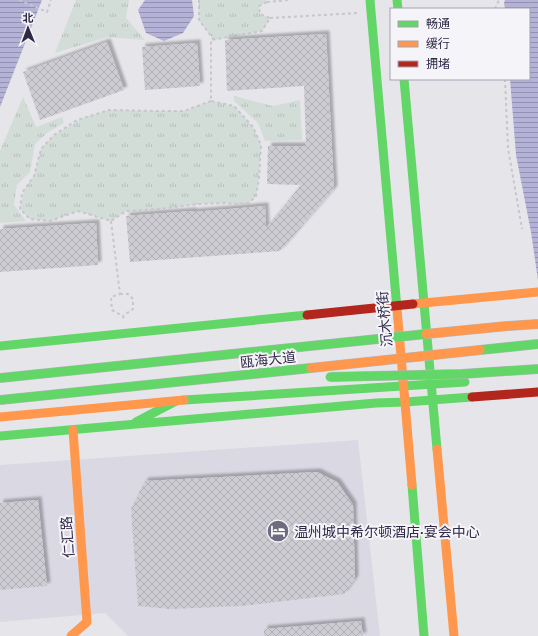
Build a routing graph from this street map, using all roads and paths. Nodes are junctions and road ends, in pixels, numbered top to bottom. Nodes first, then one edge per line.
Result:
1 (19, 0) edge
2 (51, 0) edge
3 (199, 0) edge
4 (290, 0) edge
5 (370, 0) edge
6 (266, 1) edge
7 (371, 13) junction
8 (270, 18) junction
9 (214, 40) junction
10 (404, 80) edge
11 (505, 80) edge
12 (211, 101) junction
13 (111, 221) junction
14 (522, 229) dead end
15 (538, 292) edge
16 (120, 294) junction
17 (424, 303) junction
18 (397, 306) junction
19 (123, 316) junction
20 (538, 324) edge
21 (125, 333) junction
22 (538, 344) edge
23 (0, 346) edge
24 (538, 369) edge
25 (0, 378) edge
26 (304, 378) dead end
27 (320, 378) dead end
28 (535, 378) edge
29 (202, 380) junction
30 (431, 384) junction
31 (404, 386) junction
32 (538, 392) edge
33 (0, 400) edge
34 (179, 400) junction
35 (433, 400) junction
36 (405, 402) junction
37 (0, 416) edge
38 (130, 425) junction
39 (73, 430) junction
40 (0, 436) edge
41 (71, 636) edge
42 (424, 636) edge
43 (454, 636) edge

1 - 2 path
3 - 9 path
4 - 6 path
5 - 7 main road, 沉木桥街
6 - 8 path
7 - 8 path
7 - 18 main road, 沉木桥街
8 - 9 path
9 - 12 path
10 - 17 main road
11 - 14 path
12 - 13 path
12 - 13 path
13 - 16 path
15 - 17 main road
16 - 19 path
16 - 19 path
17 - 18 main road
17 - 30 main road
18 - 21 main road
18 - 31 main road, 沉木桥街
19 - 21 path
20 - 25 main road, 瓯海大道, bridge
21 - 23 main road
22 - 29 main road, 瓯海大道, bridge
24 - 27 main road, bridge
26 - 29 main road, bridge
28 - 30 main road
29 - 33 main road, 瓯海大道, bridge
30 - 31 main road
30 - 35 main road
31 - 34 main road
31 - 36 main road, 沉木桥街
32 - 35 main road
34 - 37 main road
34 - 38 main road
35 - 36 main road
35 - 43 main road
36 - 38 main road
36 - 42 main road, 沉木桥街
38 - 39 main road
39 - 40 main road
39 - 41 main road, 仁汇路

